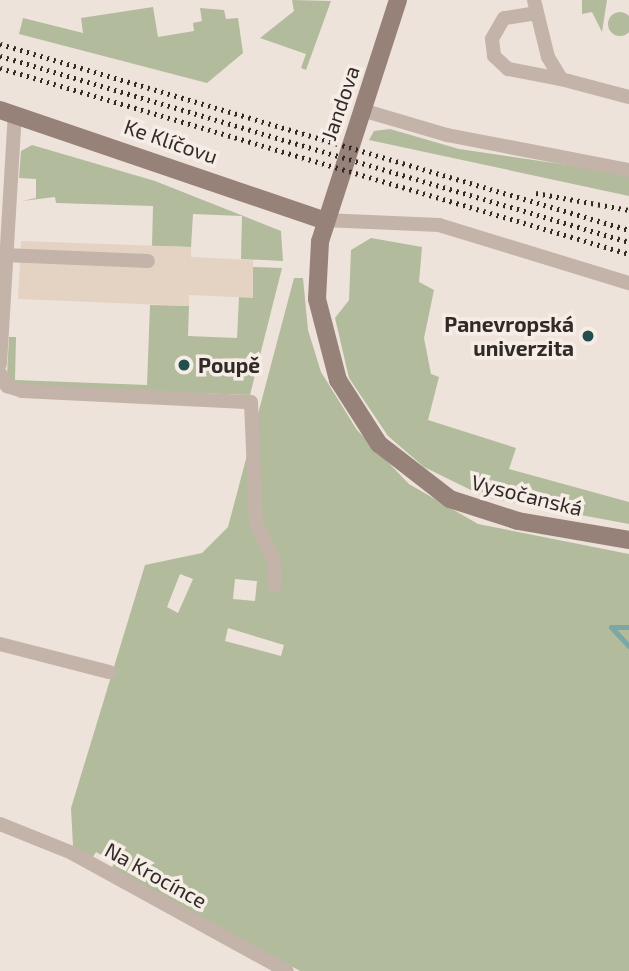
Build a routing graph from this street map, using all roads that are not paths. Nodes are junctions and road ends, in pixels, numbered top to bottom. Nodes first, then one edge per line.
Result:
1 (398, 0) edge
2 (536, 7) edge
3 (561, 79) junction
4 (629, 97) edge
5 (362, 110) junction
6 (8, 112) edge
7 (629, 170) edge
8 (324, 220) junction
9 (4, 255) junction
10 (148, 261) dead end
11 (629, 283) edge
12 (0, 364) edge
13 (0, 373) edge
14 (629, 541) edge
15 (275, 585) dead end
16 (0, 644) edge
17 (109, 672) dead end
18 (0, 824) edge
19 (286, 971) edge

1 - 5 main road, Jandova
2 - 3 street
2 - 3 street
3 - 4 street
5 - 7 street
5 - 8 main road, Jandova
6 - 8 main road, Ke Klíčovu
6 - 9 street
8 - 11 street
8 - 14 main road, Vysočanská
9 - 10 street
9 - 12 street
13 - 15 street
16 - 17 street
18 - 19 street, Na Krocínce

